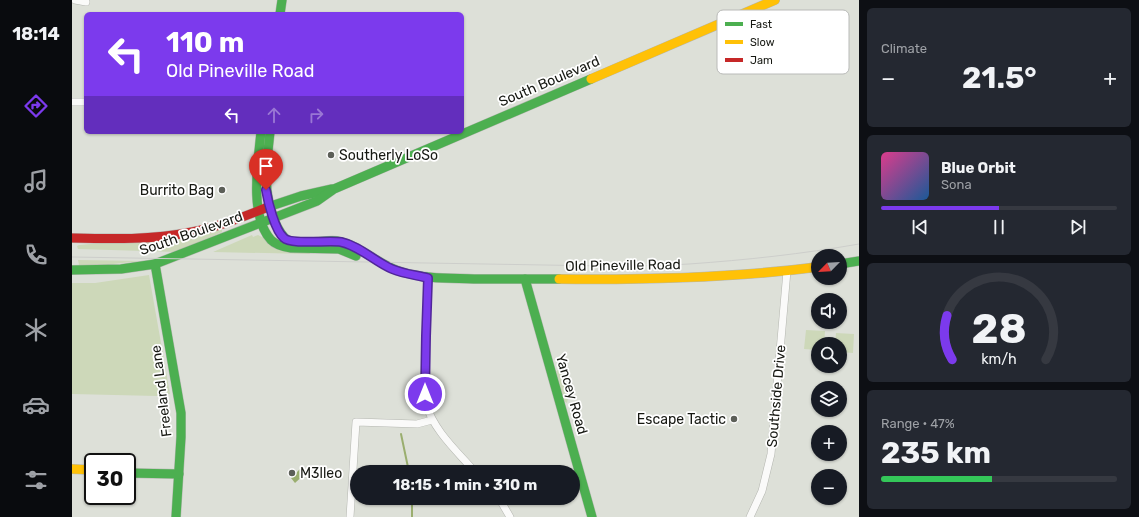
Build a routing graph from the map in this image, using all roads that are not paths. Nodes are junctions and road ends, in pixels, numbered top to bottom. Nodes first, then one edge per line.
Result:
1 (75, 0) edge
2 (282, 0) edge
3 (775, 0) edge
4 (86, 2) dead end
5 (752, 10) edge
6 (280, 12) edge
7 (717, 25) edge
8 (72, 102) edge
9 (84, 102) edge
10 (464, 133) edge
11 (260, 134) edge
12 (270, 134) edge
13 (462, 134) edge
14 (334, 189) junction
15 (271, 207) junction
16 (258, 212) junction
17 (274, 218) junction
18 (261, 223) junction
19 (72, 238) edge
20 (859, 261) edge
21 (847, 263) edge
22 (155, 264) junction
23 (811, 268) edge
24 (72, 270) edge
25 (786, 272) junction
26 (428, 278) junction
27 (525, 279) junction
28 (432, 420) junction
29 (470, 465) edge
30 (72, 469) edge
31 (84, 470) edge
32 (136, 473) edge
33 (179, 474) junction
34 (503, 505) edge
35 (176, 517) edge
36 (350, 517) edge
37 (510, 517) edge
38 (592, 517) edge
39 (750, 517) edge

1 - 4 street
2 - 6 street
3 - 5 street, South Boulevard
7 - 10 street, South Boulevard
8 - 9 street
11 - 16 street, Old Pineville Road
12 - 15 street
13 - 14 street, South Boulevard
14 - 15 street, South Boulevard
14 - 17 street, South Boulevard
15 - 16 street, South Boulevard
15 - 17 street
16 - 18 street, Old Pineville Road
16 - 19 street, South Boulevard
17 - 18 street, South Boulevard
17 - 26 street, Old Pineville Road
18 - 22 street, South Boulevard
18 - 26 street, Old Pineville Road
20 - 21 street
22 - 24 street, South Boulevard
22 - 33 street, Freeland Lane
23 - 25 street, Old Pineville Road
25 - 27 street, Old Pineville Road
25 - 39 street, Southside Drive
26 - 27 street, Old Pineville Road
26 - 28 street
27 - 38 street, Yancey Road
28 - 29 street
28 - 36 street
30 - 31 street
32 - 33 street
33 - 35 street, Freeland Lane
34 - 37 street

